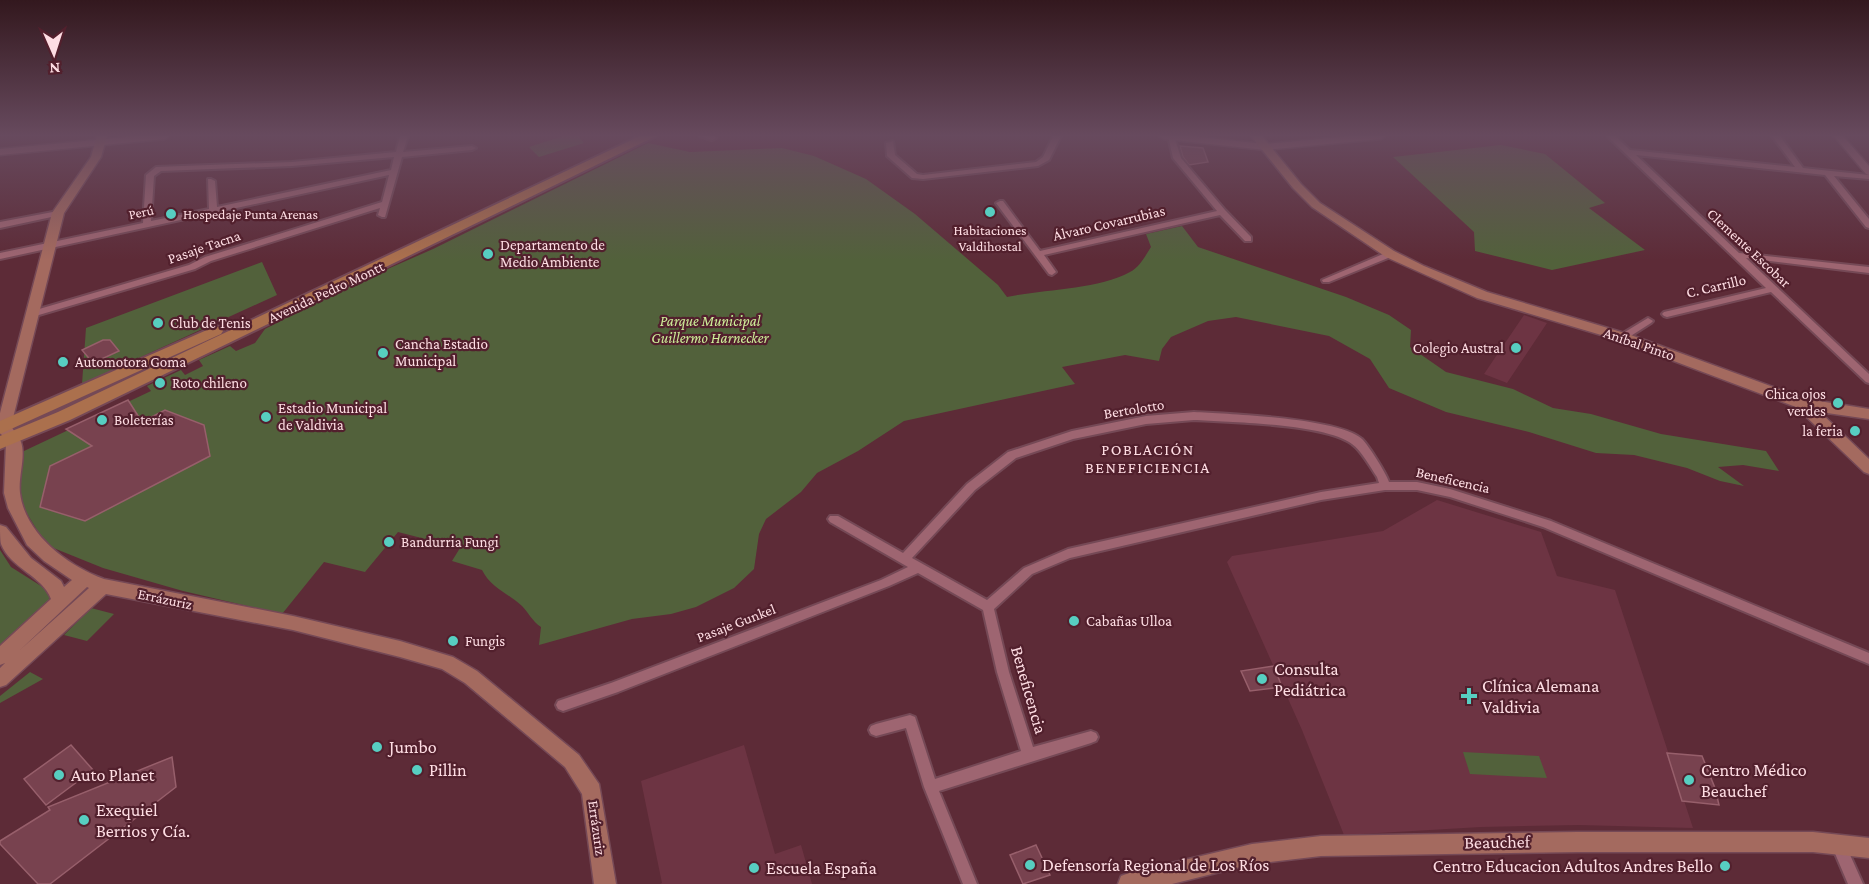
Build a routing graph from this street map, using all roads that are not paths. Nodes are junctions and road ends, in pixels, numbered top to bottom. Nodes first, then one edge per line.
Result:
1 (82, 177) edge
2 (150, 177) edge
3 (369, 177) edge
4 (392, 177) edge
5 (551, 177) edge
6 (560, 177) edge
7 (1193, 177) edge
8 (1290, 177) edge
9 (1655, 177) edge
10 (1831, 177) edge
11 (211, 181) dead end
12 (1000, 202) dead end
13 (384, 204) junction
14 (213, 210) junction
15 (488, 210) junction
16 (1222, 212) junction
17 (58, 213) junction
18 (382, 215) dead end
19 (0, 225) edge
20 (147, 225) junction
21 (1869, 225) edge
22 (1248, 239) dead end
23 (49, 245) junction
24 (1038, 254) junction
25 (1390, 254) junction
26 (1738, 255) junction
27 (0, 256) edge
28 (1869, 270) edge
29 (1052, 273) dead end
30 (1326, 280) dead end
31 (1773, 289) junction
32 (32, 314) junction
33 (1667, 314) dead end
34 (1648, 321) dead end
35 (1623, 337) junction
36 (1869, 380) edge
37 (1801, 403) junction
38 (1869, 414) edge
39 (3, 432) edge
40 (1869, 468) edge
41 (1385, 486) junction
42 (834, 519) dead end
43 (0, 531) edge
44 (905, 558) junction
45 (920, 567) junction
46 (84, 579) junction
47 (103, 586) junction
48 (60, 602) junction
49 (988, 607) junction
50 (0, 657) edge
51 (1869, 659) edge
52 (0, 679) edge
53 (563, 705) dead end
54 (876, 730) dead end
55 (1091, 736) dead end
56 (1029, 755) junction
57 (931, 787) junction
58 (1838, 843) junction
59 (1869, 848) edge
60 (604, 884) edge
61 (970, 884) edge
62 (1129, 884) edge
63 (1856, 884) edge

1 - 17 main road, Errázuriz
2 - 20 street
3 - 14 street, Perú
4 - 13 street
5 - 15 main road, Avenida Pedro Montt
6 - 15 main road, Avenida Pedro Montt
7 - 16 street
8 - 25 main road, Aníbal Pinto
9 - 26 street, Clemente Escobar
10 - 21 street
11 - 14 street
12 - 24 street
13 - 18 street
13 - 32 street, Pasaje Tacna
14 - 20 street, Perú
15 - 39 main road, Avenida Pedro Montt
16 - 22 street
16 - 24 street, Álvaro Covarrubias
17 - 19 street
17 - 23 main road, Errázuriz
20 - 23 street, Perú
23 - 27 street, Perú
23 - 32 main road, Errázuriz
24 - 29 street
25 - 30 street
25 - 35 main road, Aníbal Pinto
26 - 28 street
26 - 31 street, Clemente Escobar
31 - 33 street, C. Carrillo
31 - 36 street, Clemente Escobar
32 - 39 main road, Errázuriz
34 - 35 street
35 - 37 main road, Aníbal Pinto
37 - 38 main road
37 - 40 main road, Aníbal Pinto
39 - 46 main road, Errázuriz
41 - 44 street, Bertolotto
41 - 49 street, Beneficencia
41 - 51 street, Beneficencia
42 - 44 street
43 - 48 main road
44 - 45 street
45 - 49 street
45 - 53 street, Pasaje Gunkel
46 - 47 main road, Errázuriz
46 - 48 main road
47 - 52 main road
47 - 60 main road, Errázuriz
48 - 50 main road
49 - 56 street, Beneficencia
54 - 57 street
55 - 56 street
56 - 57 street, Beneficencia
57 - 61 street
58 - 59 main road, Beauchef
58 - 62 main road, Beauchef
58 - 63 street

